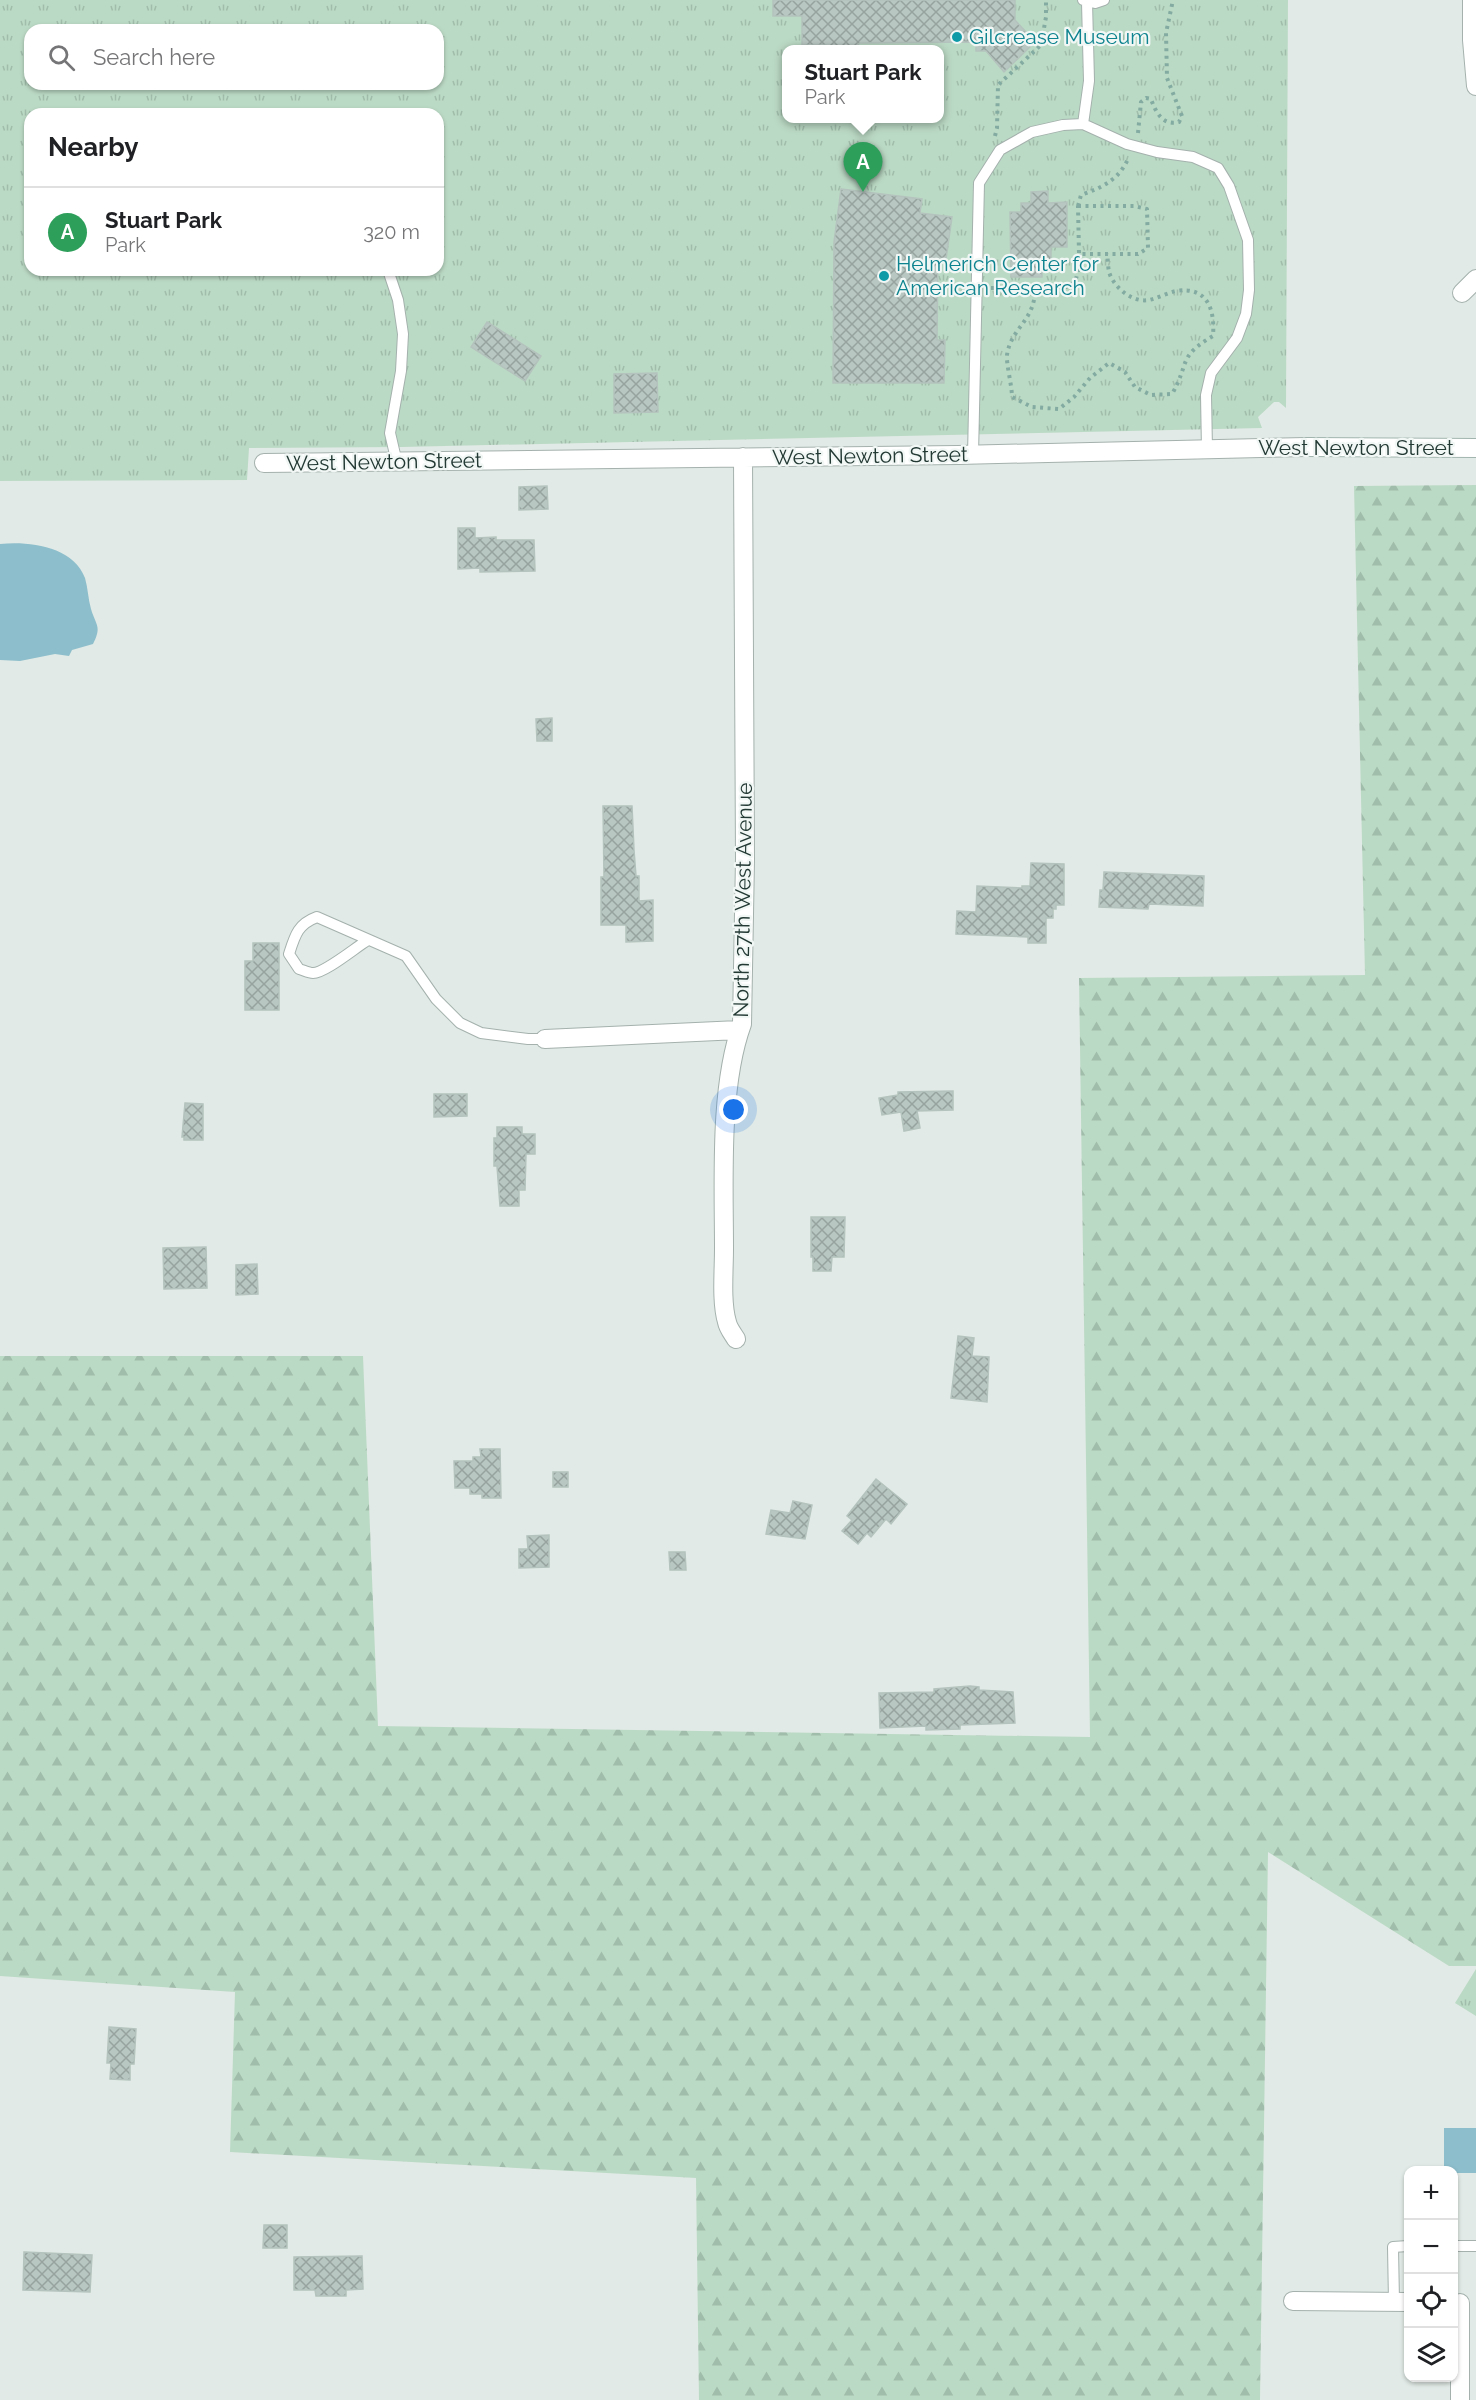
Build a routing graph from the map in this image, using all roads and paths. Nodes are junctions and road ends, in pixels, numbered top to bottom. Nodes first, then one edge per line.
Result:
1 (1046, 0) edge
2 (1104, 0) edge
3 (1173, 0) edge
4 (1472, 0) edge
5 (1085, 1) edge
6 (1476, 86) edge
7 (1083, 124) junction
8 (994, 137) dead end
9 (1134, 146) junction
10 (1078, 206) junction
11 (1079, 254) junction
12 (1107, 254) junction
13 (390, 276) edge
14 (1476, 279) edge
15 (1035, 287) junction
16 (976, 288) junction
17 (1462, 293) dead end
18 (1476, 447) edge
19 (1208, 450) junction
20 (973, 455) junction
21 (743, 457) junction
22 (264, 463) dead end
23 (396, 463) junction
24 (368, 940) junction
25 (739, 1030) junction
26 (545, 1039) joint
27 (736, 1339) dead end
28 (1404, 2246) edge
29 (1458, 2246) edge
30 (1476, 2246) edge
31 (1293, 2301) dead end
32 (1401, 2302) edge
33 (1463, 2303) edge
34 (1460, 2400) edge

1 - 8 path
2 - 5 lane
3 - 9 path
4 - 6 street
5 - 7 lane
7 - 9 lane
7 - 16 lane
9 - 10 path
9 - 19 lane
10 - 11 path
10 - 12 path
11 - 12 path
11 - 15 path
12 - 15 path
13 - 23 lane
14 - 17 street
15 - 16 path
16 - 20 lane
18 - 19 street, West Newton Street
19 - 20 street, West Newton Street
20 - 21 street, West Newton Street
21 - 23 street, West Newton Street
21 - 25 street, North 27th West Avenue
22 - 23 street, West Newton Street
24 - 24 lane
24 - 26 lane
25 - 26 street
25 - 27 street, North 27th West Avenue
28 - 32 lane
29 - 30 lane
31 - 32 street
33 - 34 street

